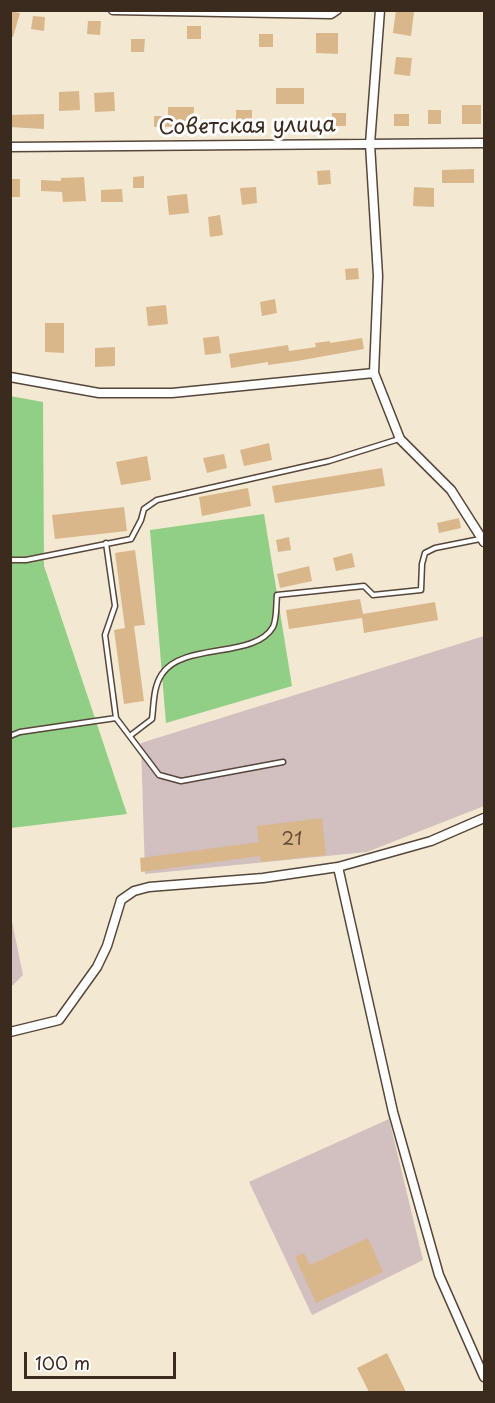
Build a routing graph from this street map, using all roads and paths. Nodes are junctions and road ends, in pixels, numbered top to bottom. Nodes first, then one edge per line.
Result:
1 (113, 10) edge
2 (337, 10) edge
3 (380, 10) edge
4 (484, 143) edge
5 (370, 144) junction
6 (10, 147) edge
7 (374, 373) junction
8 (10, 377) edge
9 (400, 439) junction
10 (483, 540) edge
11 (106, 543) junction
12 (10, 560) edge
13 (116, 718) junction
14 (131, 735) junction
15 (10, 736) edge
16 (283, 762) dead end
17 (484, 818) edge
18 (338, 867) junction
19 (10, 1032) edge
20 (484, 1377) edge

1 - 2 street
3 - 5 street
4 - 5 street, Советская улица
5 - 6 street, Советская улица
5 - 7 street
7 - 8 street
7 - 9 street
9 - 10 street
9 - 11 lane
10 - 14 lane
11 - 12 lane
11 - 13 lane
13 - 14 lane
13 - 15 lane
14 - 16 lane
17 - 18 street
18 - 19 street
18 - 20 street

